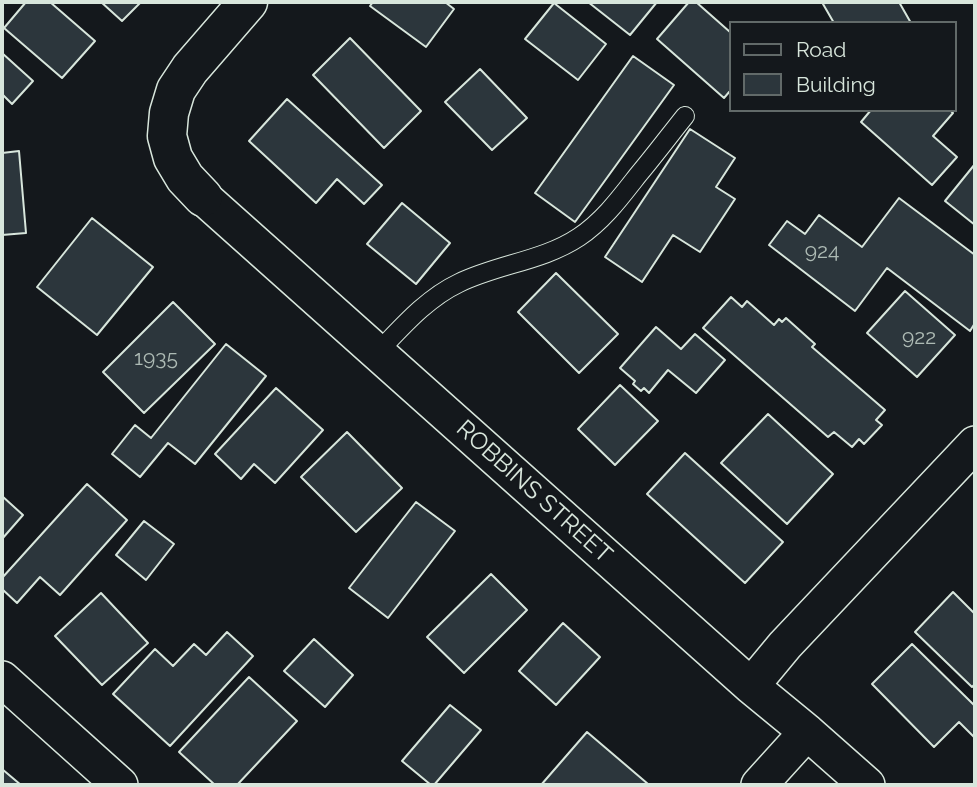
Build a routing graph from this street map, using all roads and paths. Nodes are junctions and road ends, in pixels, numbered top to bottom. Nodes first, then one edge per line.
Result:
1 (248, 2) edge
2 (685, 116) dead end
3 (202, 197) joint
4 (378, 352) junction
5 (975, 444) edge
6 (2, 679) edge
7 (751, 686) junction
8 (807, 732) junction
9 (120, 785) edge
10 (759, 785) edge
11 (867, 785) edge

1 - 3 street
2 - 4 lane
3 - 4 street, ROBBINS STREET
4 - 7 street, ROBBINS STREET
5 - 7 street
6 - 9 street
7 - 8 street, ROBBINS STREET
8 - 10 street
8 - 11 street, ROBBINS STREET

